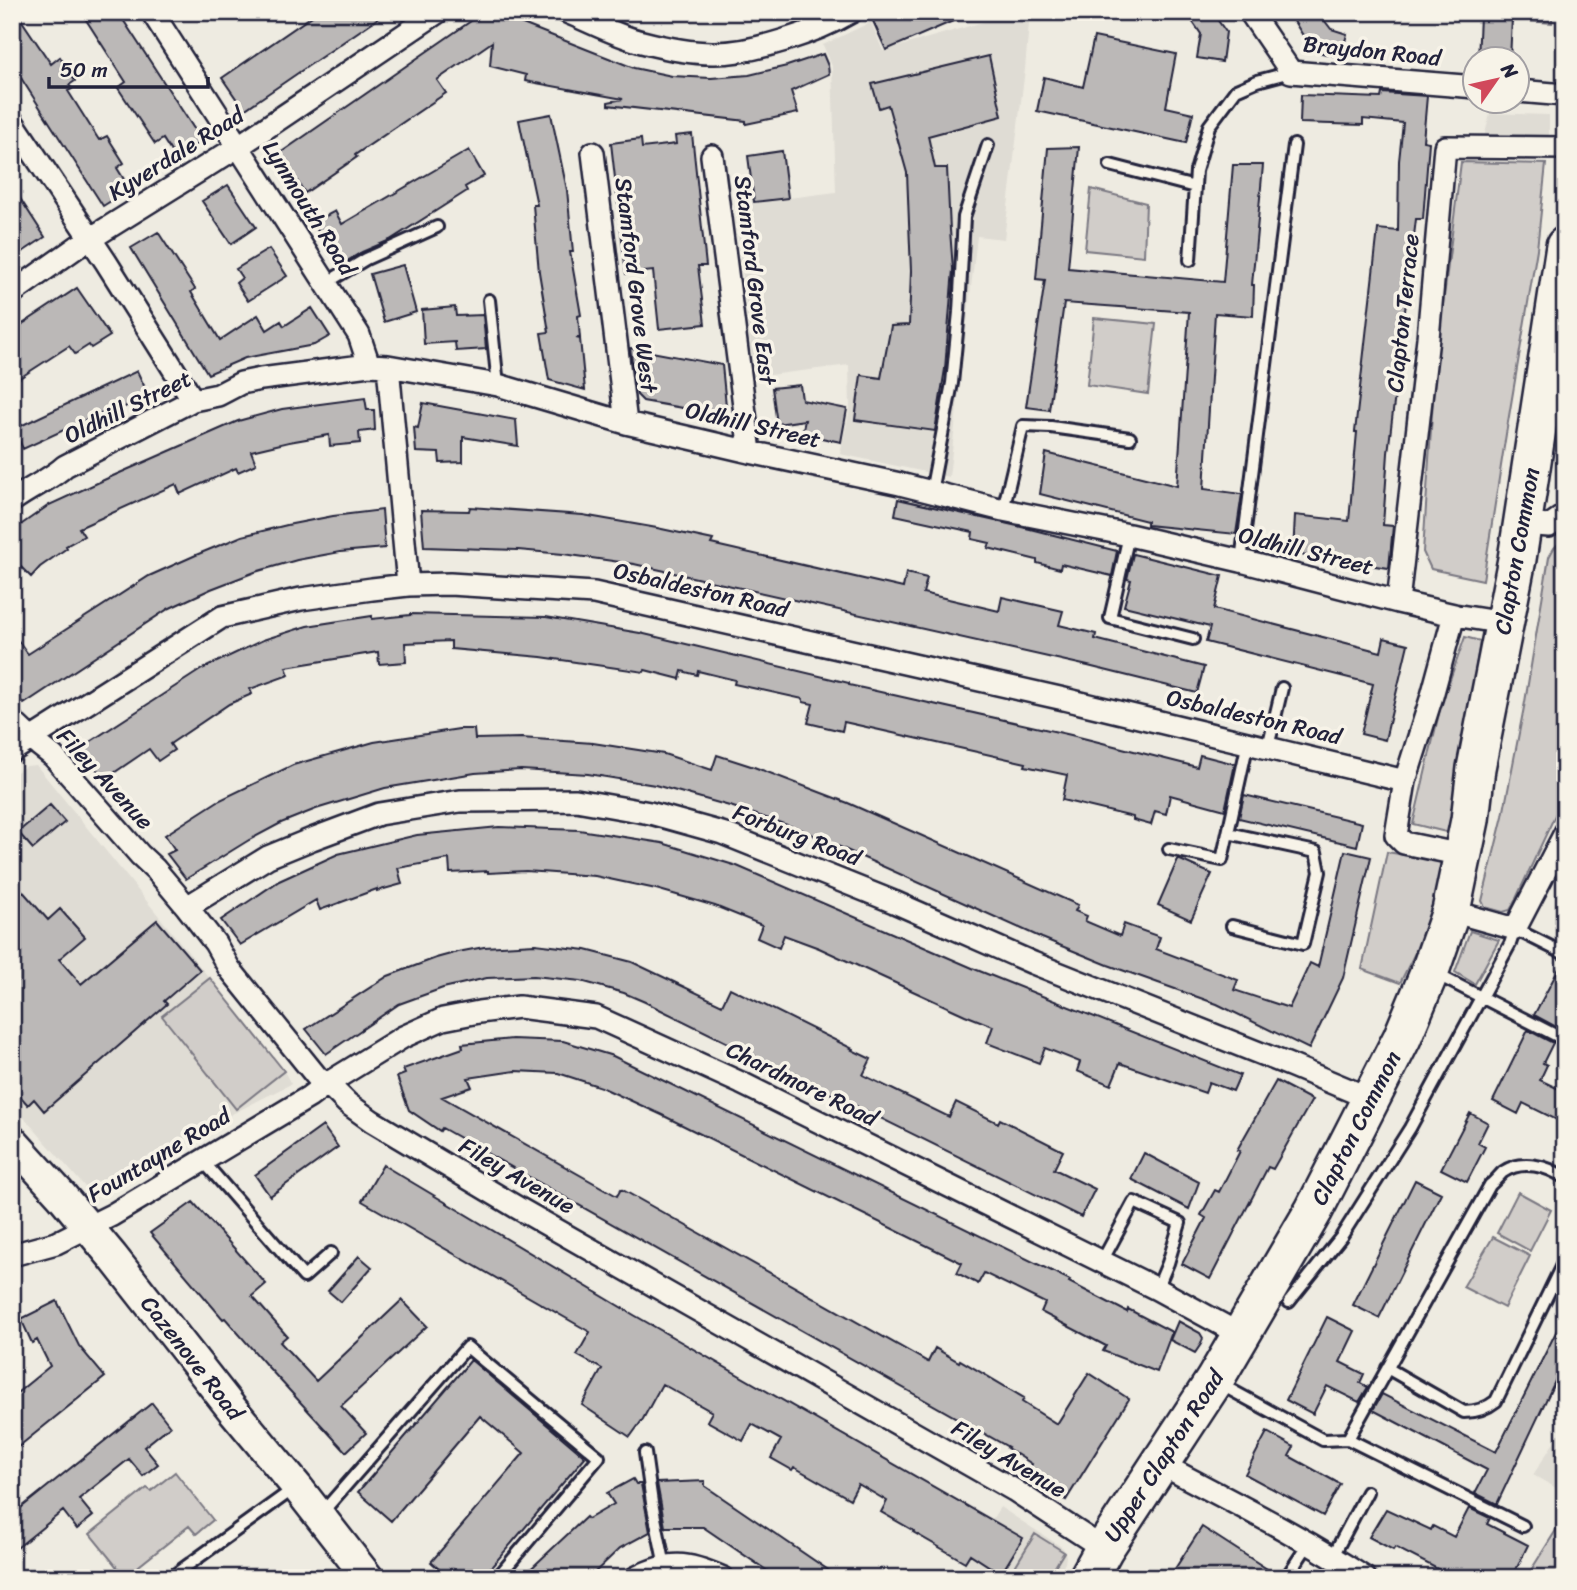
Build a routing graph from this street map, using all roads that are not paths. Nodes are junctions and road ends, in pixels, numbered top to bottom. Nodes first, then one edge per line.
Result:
1 (152, 12) edge
2 (438, 12) edge
3 (567, 12) edge
4 (851, 12) edge
5 (1250, 12) edge
6 (1291, 72) junction
7 (1462, 86) edge
8 (1532, 92) edge
9 (1565, 95) edge
10 (12, 121) edge
11 (988, 145) dead end
12 (1294, 145) dead end
13 (239, 146) junction
14 (1565, 148) edge
15 (593, 153) dead end
16 (712, 156) dead end
17 (1110, 165) dead end
18 (1195, 187) junction
19 (437, 227) dead end
20 (90, 239) junction
21 (1565, 246) edge
22 (1190, 260) dead end
23 (326, 283) junction
24 (12, 293) edge
25 (489, 300) dead end
26 (1557, 362) edge
27 (378, 365) junction
28 (498, 385) junction
29 (193, 400) junction
30 (626, 423) junction
31 (1130, 438) dead end
32 (750, 453) junction
33 (931, 492) junction
34 (12, 501) edge
35 (1003, 510) junction
36 (1565, 515) edge
37 (1523, 523) junction
38 (1129, 535) junction
39 (1241, 561) junction
40 (408, 585) junction
41 (1398, 602) junction
42 (1454, 615) junction
43 (1504, 623) junction
44 (1193, 639) dead end
45 (1282, 688) dead end
46 (12, 721) edge
47 (30, 738) junction
48 (1258, 745) junction
49 (12, 751) edge
50 (1405, 781) junction
51 (1228, 833) junction
52 (1565, 833) edge
53 (1169, 849) dead end
54 (1462, 855) junction
55 (187, 907) junction
56 (1451, 911) junction
57 (1232, 926) dead end
58 (1515, 929) junction
59 (1565, 954) edge
60 (1430, 971) junction
61 (1482, 997) junction
62 (1565, 1040) edge
63 (325, 1085) junction
64 (1371, 1099) junction
65 (12, 1141) edge
66 (202, 1161) junction
67 (1565, 1178) edge
68 (88, 1227) junction
69 (331, 1253) dead end
70 (12, 1255) edge
71 (1565, 1259) edge
72 (1101, 1263) junction
73 (1157, 1289) junction
74 (1289, 1302) dead end
75 (1241, 1335) junction
76 (1387, 1368) junction
77 (1214, 1381) junction
78 (1348, 1438) junction
79 (645, 1453) dead end
80 (1161, 1464) junction
81 (297, 1487) junction
82 (1367, 1492) dead end
83 (319, 1516) junction
84 (1523, 1526) dead end
85 (1309, 1543) junction
86 (1333, 1556) junction
87 (1096, 1563) edge
88 (665, 1566) junction
89 (170, 1578) edge
90 (368, 1578) edge
91 (497, 1578) edge
92 (635, 1578) edge
93 (723, 1578) edge
94 (1286, 1578) edge
95 (1366, 1578) edge

1 - 13 street, Lynmouth Road
2 - 13 street, Kyverdale Road
3 - 4 street
5 - 6 street, Braydon Road
6 - 7 street, Braydon Road
6 - 18 lane
8 - 9 street
10 - 20 street
11 - 33 lane
12 - 39 lane
13 - 20 street, Kyverdale Road
13 - 23 street, Lynmouth Road
14 - 41 street, Clapton Terrace
15 - 30 street, Stamford Grove West
16 - 32 street, Stamford Grove East
17 - 18 lane
18 - 22 lane
19 - 23 lane
20 - 24 street, Kyverdale Road
20 - 29 street
21 - 26 highway, Clapton Common
23 - 27 street, Lynmouth Road
25 - 28 lane
26 - 37 highway, Clapton Common
27 - 28 street, Oldhill Street
27 - 29 street, Oldhill Street
27 - 40 street, Lynmouth Road
28 - 30 street, Oldhill Street
29 - 34 street, Oldhill Street
30 - 32 street, Oldhill Street
31 - 35 lane
32 - 33 street, Oldhill Street
33 - 35 street, Oldhill Street
35 - 38 street, Oldhill Street
36 - 37 street
37 - 43 highway, Clapton Common
38 - 39 street, Oldhill Street
38 - 44 lane
39 - 41 street, Oldhill Street
40 - 47 street, Osbaldeston Road
40 - 48 street, Osbaldeston Road
41 - 42 street, Oldhill Street
42 - 43 street, Oldhill Street
42 - 50 street
43 - 54 highway, Clapton Common
45 - 48 lane
46 - 47 street, Filey Avenue
47 - 49 street, Osbaldeston Road
47 - 55 street, Filey Avenue
48 - 50 street, Osbaldeston Road
48 - 51 lane
50 - 54 street
51 - 53 lane
51 - 57 lane
52 - 58 street
54 - 56 highway, Clapton Common
55 - 63 street, Filey Avenue
55 - 64 street, Forburg Road
56 - 58 street
56 - 60 highway, Clapton Common
58 - 59 lane
58 - 61 lane
60 - 61 lane
60 - 64 highway, Clapton Common
61 - 62 lane
61 - 74 lane
63 - 66 street, Fountayne Road
63 - 72 street, Chardmore Road
63 - 87 street, Filey Avenue
64 - 75 highway, Clapton Common
65 - 68 street, Cazenove Road
66 - 68 street, Fountayne Road
66 - 69 lane
67 - 76 lane
68 - 70 street, Fountayne Road
68 - 81 street, Cazenove Road
71 - 76 lane
72 - 73 street, Chardmore Road
72 - 73 lane
73 - 75 street, Chardmore Road
75 - 77 highway, Upper Clapton Road
76 - 78 lane
77 - 78 lane
77 - 80 highway, Upper Clapton Road
78 - 84 lane
79 - 88 lane
80 - 85 street
80 - 87 highway, Upper Clapton Road
81 - 83 street, Cazenove Road
81 - 89 lane
82 - 86 lane
83 - 90 street, Cazenove Road
83 - 91 lane
85 - 86 street
85 - 94 lane
86 - 95 street
88 - 92 street
88 - 93 street

